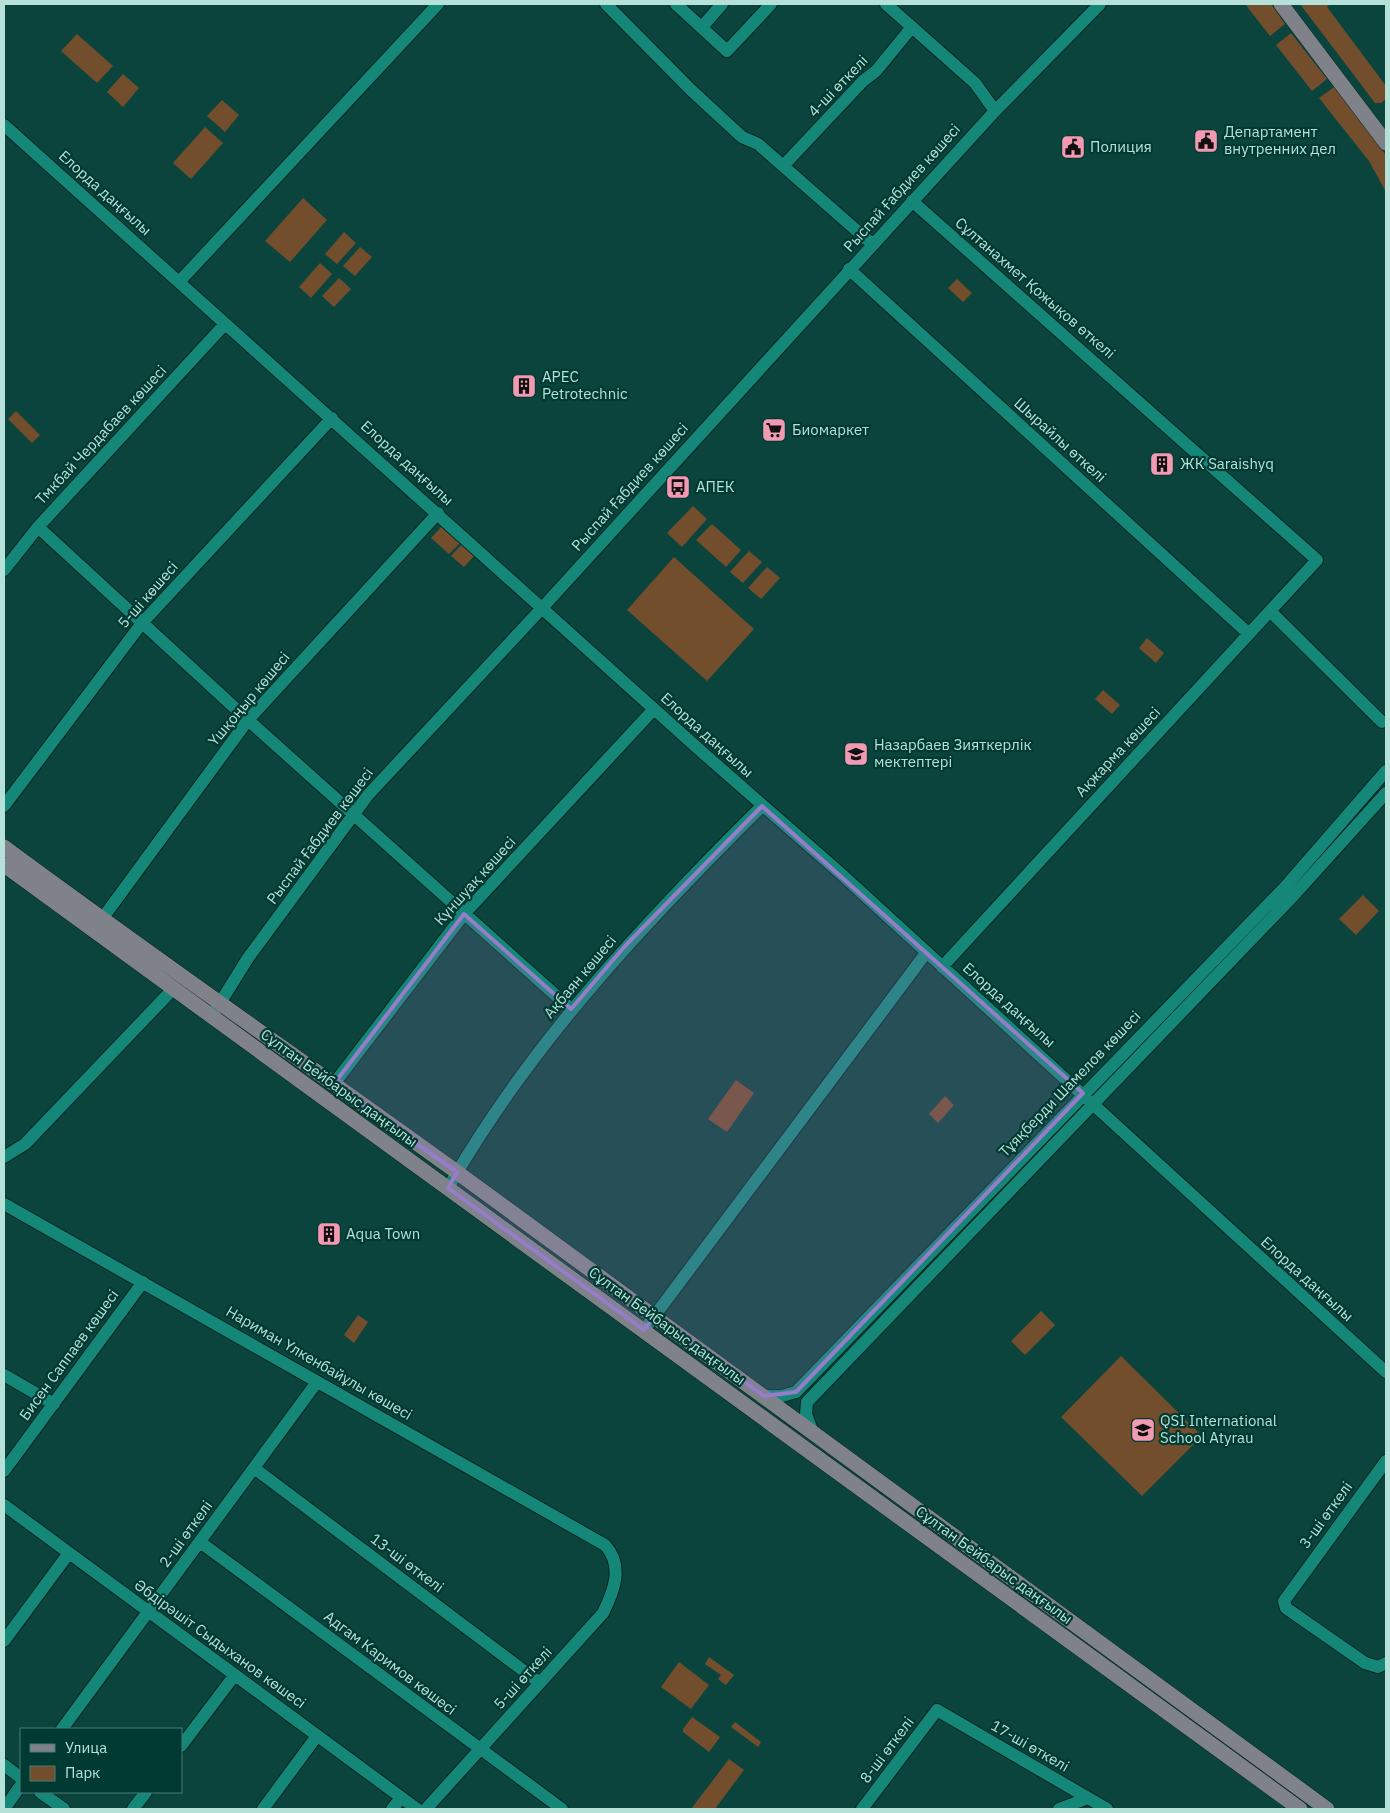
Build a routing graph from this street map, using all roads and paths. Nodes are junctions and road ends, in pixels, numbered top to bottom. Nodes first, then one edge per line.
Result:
1 (438, 4) edge
2 (606, 4) edge
3 (676, 4) edge
4 (722, 4) edge
5 (771, 4) edge
6 (886, 4) edge
7 (1100, 4) edge
8 (1281, 4) edge
9 (1292, 4) edge
10 (702, 27) junction
11 (912, 27) junction
12 (995, 111) junction
13 (4, 125) edge
14 (1386, 127) edge
15 (1386, 142) edge
16 (784, 165) junction
17 (912, 201) junction
18 (872, 244) junction
19 (849, 270) junction
20 (180, 282) junction
21 (225, 324) junction
22 (332, 418) junction
23 (438, 513) junction
24 (38, 527) junction
25 (1317, 560) joint
26 (4, 570) edge
27 (543, 607) junction
28 (1271, 612) junction
29 (142, 623) junction
30 (1249, 634) junction
31 (654, 710) junction
32 (248, 720) junction
33 (1382, 722) dead end
34 (1386, 771) edge
35 (1386, 793) edge
36 (4, 806) edge
37 (762, 806) junction
38 (354, 813) junction
39 (4, 848) edge
40 (4, 865) edge
41 (464, 914) junction
42 (102, 920) junction
43 (926, 953) junction
44 (942, 966) junction
45 (174, 988) junction
46 (221, 1002) junction
47 (572, 1009) junction
48 (212, 1016) junction
49 (334, 1084) junction
50 (1083, 1093) junction
51 (1094, 1102) junction
52 (4, 1157) edge
53 (457, 1172) junction
54 (448, 1188) junction
55 (4, 1204) edge
56 (143, 1282) junction
57 (654, 1317) junction
58 (644, 1330) junction
59 (1386, 1372) edge
60 (4, 1374) edge
61 (317, 1382) junction
62 (764, 1396) junction
63 (54, 1404) junction
64 (813, 1432) junction
65 (1386, 1460) edge
66 (254, 1468) junction
67 (4, 1471) edge
68 (4, 1505) edge
69 (200, 1542) junction
70 (69, 1553) junction
71 (614, 1555) joint
72 (149, 1612) junction
73 (4, 1641) edge
74 (1386, 1663) edge
75 (234, 1676) junction
76 (540, 1683) junction
77 (937, 1710) joint
78 (63, 1728) edge
79 (317, 1736) junction
80 (182, 1745) edge
81 (480, 1750) junction
82 (4, 1765) edge
83 (20, 1777) edge
84 (20, 1786) edge
85 (41, 1793) edge
86 (145, 1793) edge
87 (401, 1798) junction
88 (1088, 1798) junction
89 (4, 1809) edge
90 (64, 1809) edge
91 (133, 1809) edge
92 (263, 1809) edge
93 (392, 1809) edge
94 (417, 1809) edge
95 (426, 1809) edge
96 (562, 1809) edge
97 (862, 1809) edge
98 (1059, 1809) edge
99 (1107, 1809) edge
100 (1300, 1809) edge
101 (1328, 1809) edge

1 - 20 street
2 - 16 street
3 - 10 street
4 - 10 street
5 - 10 street
6 - 11 street
7 - 12 street, Рыспай Ғабдиев көшесі
8 - 15 main road
9 - 14 main road
11 - 12 street
11 - 16 street, 4-ші өткелі
12 - 17 street, Рыспай Ғабдиев көшесі
13 - 20 street, Елорда даңғылы
16 - 18 street
17 - 18 street, Рыспай Ғабдиев көшесі
17 - 25 street, Сұлтанахмет Қожықов өткелі
18 - 19 street, Рыспай Ғабдиев көшесі
19 - 27 street, Рыспай Ғабдиев көшесі
19 - 30 street, Шырайлы өткелі
20 - 21 street, Елорда даңғылы
21 - 22 street, Елорда даңғылы
21 - 24 street, Тмкбай Чердабаев көшесі
22 - 23 street, Елорда даңғылы
22 - 29 street, 5-ші көшесі
23 - 27 street, Елорда даңғылы
23 - 32 street, Үшқоңыр көшесі
24 - 26 street, Тмкбай Чердабаев көшесі
24 - 29 street
25 - 28 street, Ақжарма көшесі
27 - 31 street, Елорда даңғылы
27 - 38 street, Рыспай Ғабдиев көшесі
28 - 30 street, Ақжарма көшесі
28 - 33 street
29 - 32 street
29 - 36 street, 5-ші көшесі
30 - 44 street, Ақжарма көшесі
31 - 37 street, Елорда даңғылы
31 - 41 street, Күншуақ көшесі
32 - 38 street
32 - 42 street, Үшқоңыр көшесі
34 - 50 street, Тұяқберди Шамелов көшесі
35 - 51 street, Тұяқберди Шамелов көшесі
37 - 43 street, Елорда даңғылы
37 - 47 street, Ақбаян көшесі
38 - 41 street
38 - 46 street, Рыспай Ғабдиев көшесі
39 - 42 main road, Сұлтан Бейбарыс даңғылы
40 - 45 main road, Сұлтан Бейбарыс даңғылы
41 - 47 street
41 - 49 street, Күншуақ көшесі
42 - 46 main road, Сұлтан Бейбарыс даңғылы
43 - 44 street, Елорда даңғылы
43 - 57 street
44 - 50 street, Елорда даңғылы
45 - 48 main road, Сұлтан Бейбарыс даңғылы
45 - 52 street
46 - 48 street, Рыспай Ғабдиев көшесі
46 - 49 main road, Сұлтан Бейбарыс даңғылы
47 - 53 street, Ақбаян көшесі
48 - 54 main road, Сұлтан Бейбарыс даңғылы
49 - 53 main road, Сұлтан Бейбарыс даңғылы
50 - 51 street, Елорда даңғылы
50 - 62 street, Тұяқберди Шамелов көшесі
51 - 59 street, Елорда даңғылы
51 - 64 street, Тұяқберди Шамелов көшесі
53 - 54 street, Ақбаян көшесі
53 - 57 main road, Сұлтан Бейбарыс даңғылы
54 - 58 main road, Сұлтан Бейбарыс даңғылы
55 - 56 street, Нариман Үлкенбайұлы көшесі
56 - 61 street, Нариман Үлкенбайұлы көшесі
56 - 63 street, Бисен Саппаев көшесі
57 - 58 street
57 - 62 main road, Сұлтан Бейбарыс даңғылы
58 - 100 main road, Сұлтан Бейбарыс даңғылы
60 - 63 street
61 - 66 street, 2-ші өткелі
61 - 71 street, Нариман Үлкенбайұлы көшесі
62 - 64 main road, Сұлтан Бейбарыс даңғылы
63 - 67 street, Бисен Саппаев көшесі
64 - 101 main road, Сұлтан Бейбарыс даңғылы
65 - 74 street, 3-ші өткелі
66 - 69 street, 2-ші өткелі
66 - 76 street, 13-ші өткелі
68 - 70 street, Әбдірәшіт Сыдыханов көшесі
69 - 72 street, 2-ші өткелі
69 - 81 street, Адгам Каримов көшесі
70 - 72 street, Әбдірәшіт Сыдыханов көшесі
70 - 73 street
71 - 76 street, 5-ші өткелі
72 - 75 street, Әбдірәшіт Сыдыханов көшесі
72 - 78 street, 2-ші өткелі
75 - 79 street, Әбдірәшіт Сыдыханов көшесі
75 - 80 street
76 - 81 street, 5-ші өткелі
77 - 88 street, 17-ші өткелі
77 - 97 street, 8-ші өткелі
79 - 87 street, Әбдірәшіт Сыдыханов көшесі
79 - 92 street
81 - 95 street, 5-ші өткелі
81 - 96 street, Адгам Каримов көшесі
82 - 83 street
84 - 89 street
85 - 90 street
86 - 91 street
87 - 93 street
87 - 94 street, Әбдірәшіт Сыдыханов көшесі
88 - 98 street
88 - 99 street, 17-ші өткелі

